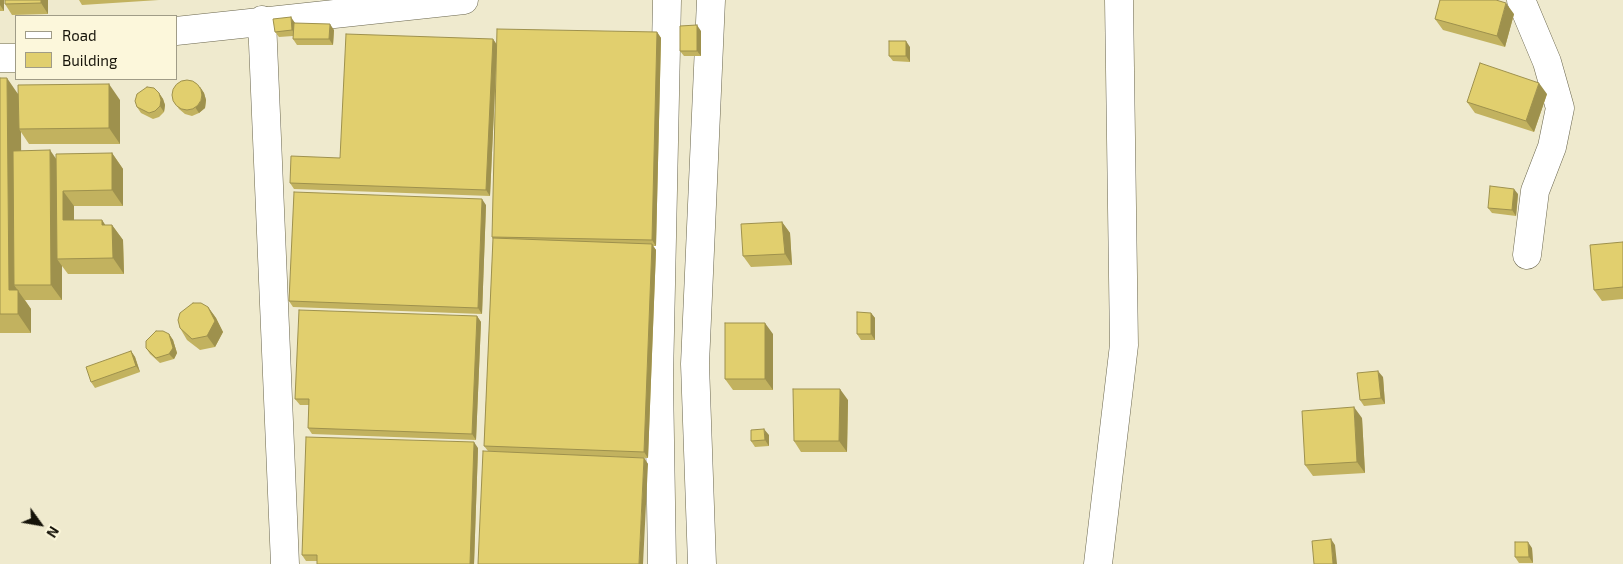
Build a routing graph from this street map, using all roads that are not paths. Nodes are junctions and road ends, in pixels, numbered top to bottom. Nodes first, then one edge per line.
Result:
1 (464, 0) edge
2 (667, 0) edge
3 (710, 0) edge
4 (1119, 0) edge
5 (1521, 0) edge
6 (262, 20) junction
7 (178, 31) edge
8 (0, 58) edge
9 (15, 58) edge
10 (1527, 255) dead end
11 (285, 564) edge
12 (662, 564) edge
13 (702, 564) edge
14 (1098, 564) edge

1 - 6 lane
2 - 12 lane
3 - 13 lane
4 - 14 lane
5 - 10 lane
6 - 7 lane
6 - 11 lane
8 - 9 lane

